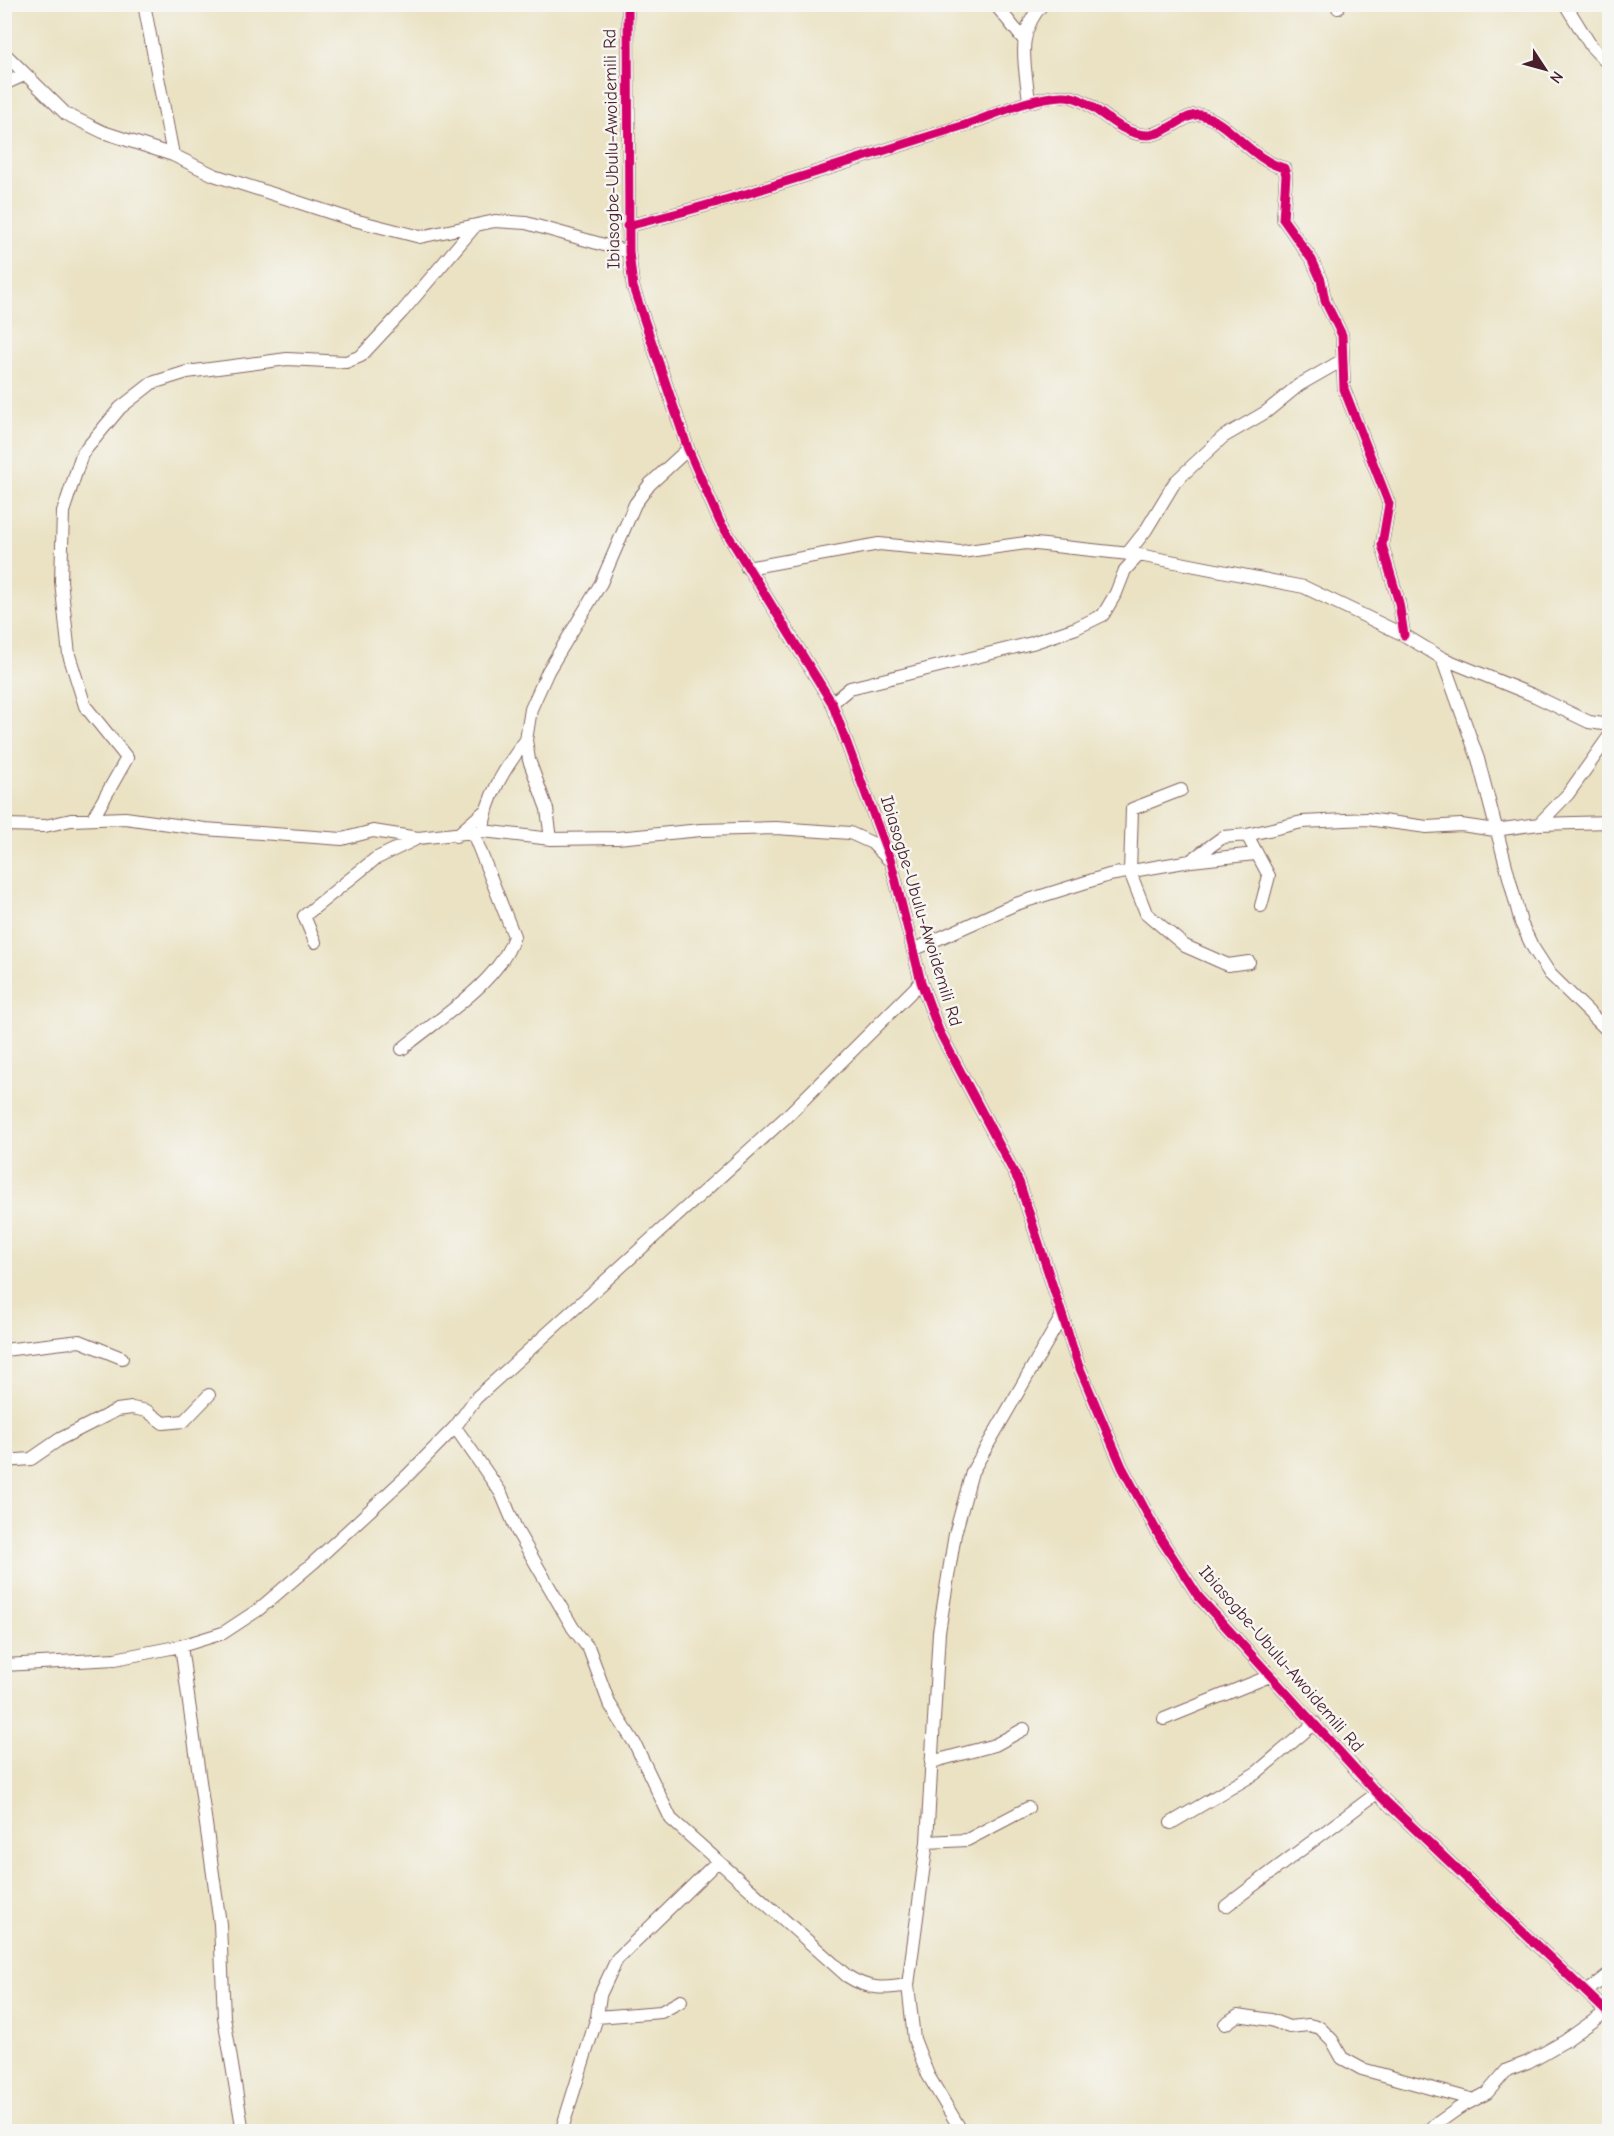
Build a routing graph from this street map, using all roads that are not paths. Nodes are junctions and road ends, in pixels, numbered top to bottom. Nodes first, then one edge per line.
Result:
1 (144, 4) edge
2 (628, 4) edge
3 (995, 4) edge
4 (1044, 4) edge
5 (1565, 4) edge
6 (1024, 40) junction
7 (4, 54) edge
8 (1610, 66) edge
9 (24, 75) junction
10 (4, 84) edge
11 (1029, 101) junction
12 (173, 155) junction
13 (475, 226) junction
14 (627, 226) junction
15 (629, 252) junction
16 (1341, 361) junction
17 (688, 449) junction
18 (1133, 555) junction
19 (747, 568) junction
20 (1404, 635) junction
21 (1443, 658) junction
22 (832, 703) junction
23 (1610, 725) edge
24 (1610, 735) edge
25 (526, 740) junction
26 (1181, 790) dead end
27 (487, 809) junction
28 (93, 818) junction
29 (1610, 822) edge
30 (1539, 824) junction
31 (4, 825) edge
32 (878, 825) junction
33 (1495, 830) junction
34 (478, 832) junction
35 (856, 835) junction
36 (1247, 835) junction
37 (456, 836) junction
38 (417, 838) junction
39 (551, 840) junction
40 (1255, 854) junction
41 (891, 861) junction
42 (1190, 861) junction
43 (1130, 872) junction
44 (1261, 906) dead end
45 (315, 942) dead end
46 (913, 950) junction
47 (1249, 962) dead end
48 (921, 982) junction
49 (1610, 1033) edge
50 (402, 1049) dead end
51 (1062, 1316) junction
52 (4, 1350) edge
53 (122, 1358) dead end
54 (209, 1395) dead end
55 (455, 1427) junction
56 (4, 1461) edge
57 (181, 1646) junction
58 (4, 1665) edge
59 (1270, 1676) junction
60 (1164, 1719) dead end
61 (1315, 1723) junction
62 (1024, 1729) dead end
63 (931, 1762) junction
64 (1377, 1793) junction
65 (1028, 1808) dead end
66 (1171, 1823) dead end
67 (927, 1842) junction
68 (717, 1861) junction
69 (1226, 1906) dead end
70 (1610, 1973) edge
71 (908, 1985) junction
72 (1586, 1992) junction
73 (681, 2001) dead end
74 (1608, 2014) edge
75 (597, 2017) junction
76 (1225, 2024) dead end
77 (1474, 2100) junction
78 (243, 2132) edge
79 (561, 2132) edge
80 (962, 2132) edge
81 (1425, 2132) edge

1 - 12 street
2 - 14 street, Ibiasogbe-Ubulu-Awoidemili Rd
3 - 6 street
4 - 6 street
5 - 8 street
6 - 11 street
7 - 9 street
9 - 10 street
9 - 12 street
11 - 14 street
11 - 16 street
12 - 13 street
13 - 15 street
13 - 28 street
14 - 15 street, Ibiasogbe-Ubulu-Awoidemili Rd
15 - 17 street, Ibiasogbe-Ubulu-Awoidemili Rd
16 - 18 street
16 - 20 street
17 - 19 street, Ibiasogbe-Ubulu-Awoidemili Rd
17 - 25 street
18 - 19 street
18 - 20 street
18 - 22 street
19 - 22 street, Ibiasogbe-Ubulu-Awoidemili Rd
20 - 21 street
21 - 23 street
21 - 33 street
22 - 32 street, Ibiasogbe-Ubulu-Awoidemili Rd
24 - 30 street
25 - 27 street
25 - 39 street
26 - 43 street
27 - 34 street
27 - 37 street
28 - 31 street
28 - 38 street
29 - 30 street
30 - 33 street
32 - 35 street
32 - 41 street, Ibiasogbe-Ubulu-Awoidemili Rd
33 - 36 street
33 - 49 street
34 - 37 street
34 - 39 street
34 - 50 street
35 - 39 street
35 - 41 street
36 - 40 street
36 - 42 street
37 - 38 street
38 - 45 street
40 - 42 street
40 - 44 street
41 - 46 street, Ibiasogbe-Ubulu-Awoidemili Rd
42 - 43 street
43 - 46 street
43 - 47 street
46 - 48 street, Ibiasogbe-Ubulu-Awoidemili Rd
48 - 51 street, Ibiasogbe-Ubulu-Awoidemili Rd
48 - 55 street
51 - 59 street, Ibiasogbe-Ubulu-Awoidemili Rd
51 - 63 street
52 - 53 street
54 - 56 street
55 - 57 street
55 - 68 street
57 - 58 street
57 - 78 street
59 - 60 street
59 - 61 street, Ibiasogbe-Ubulu-Awoidemili Rd
61 - 64 street, Ibiasogbe-Ubulu-Awoidemili Rd
61 - 66 street
62 - 63 street
63 - 67 street
64 - 69 street
64 - 72 street, Ibiasogbe-Ubulu-Awoidemili Rd
65 - 67 street
67 - 71 street
68 - 71 street
68 - 75 street
70 - 72 street
71 - 80 street
72 - 74 street, Ibiasogbe-Ubulu-Awoidemili Rd
73 - 75 street
74 - 77 street
75 - 79 street
76 - 77 street
77 - 81 street

